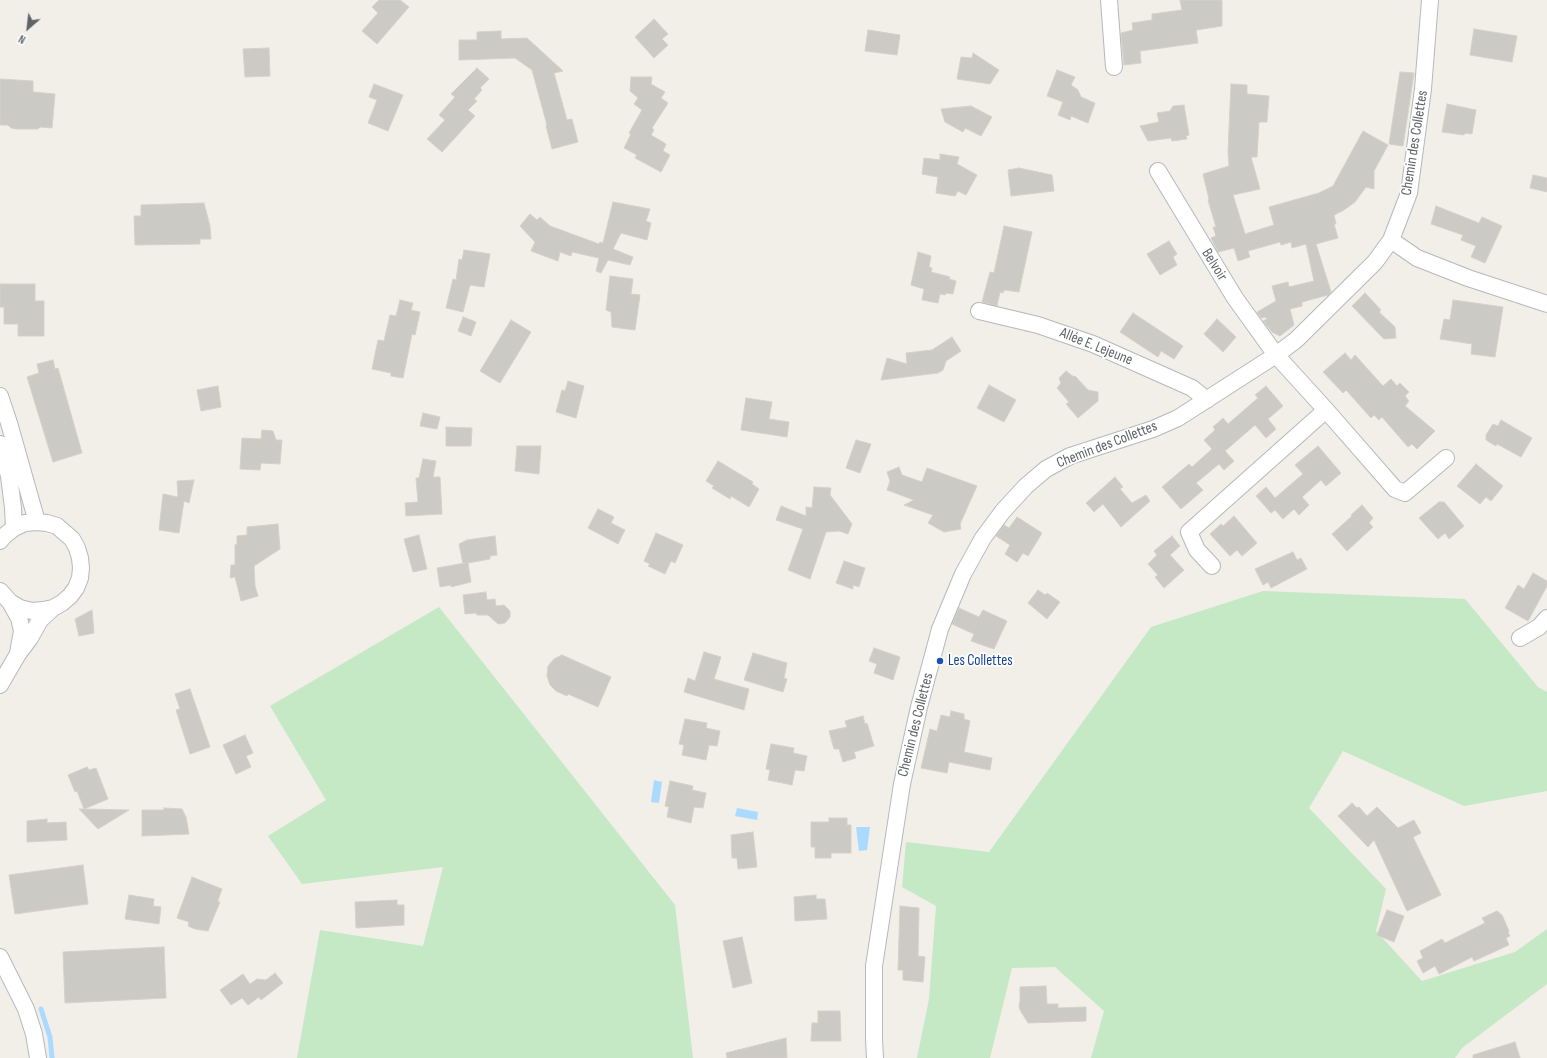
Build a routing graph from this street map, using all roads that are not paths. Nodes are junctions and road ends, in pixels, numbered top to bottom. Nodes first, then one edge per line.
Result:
1 (1109, 0) edge
2 (1430, 0) edge
3 (1114, 67) dead end
4 (1158, 171) dead end
5 (1391, 240) junction
6 (1547, 304) edge
7 (979, 311) dead end
8 (1276, 355) junction
9 (0, 396) edge
10 (1207, 400) junction
11 (1326, 410) junction
12 (0, 444) edge
13 (1446, 458) dead end
14 (36, 522) junction
15 (14, 528) junction
16 (0, 541) edge
17 (1212, 566) dead end
18 (5, 596) edge
19 (53, 608) junction
20 (1547, 618) edge
21 (1520, 638) dead end
22 (18, 654) junction
23 (0, 685) edge
24 (0, 957) edge
25 (38, 1058) edge
26 (876, 1058) edge

1 - 3 street
2 - 5 street, Chemin des Collettes
4 - 8 street, Belvoir
5 - 6 street
5 - 8 street, Chemin des Collettes
7 - 10 street, Allée E. Lejeune
8 - 10 street, Chemin des Collettes
8 - 11 street
9 - 14 street
10 - 26 street, Chemin des Collettes
11 - 13 street
11 - 17 street
12 - 15 street
14 - 15 street
14 - 19 street
15 - 16 street
18 - 19 street
18 - 22 street
19 - 22 street
20 - 21 street
22 - 23 street
24 - 25 street

